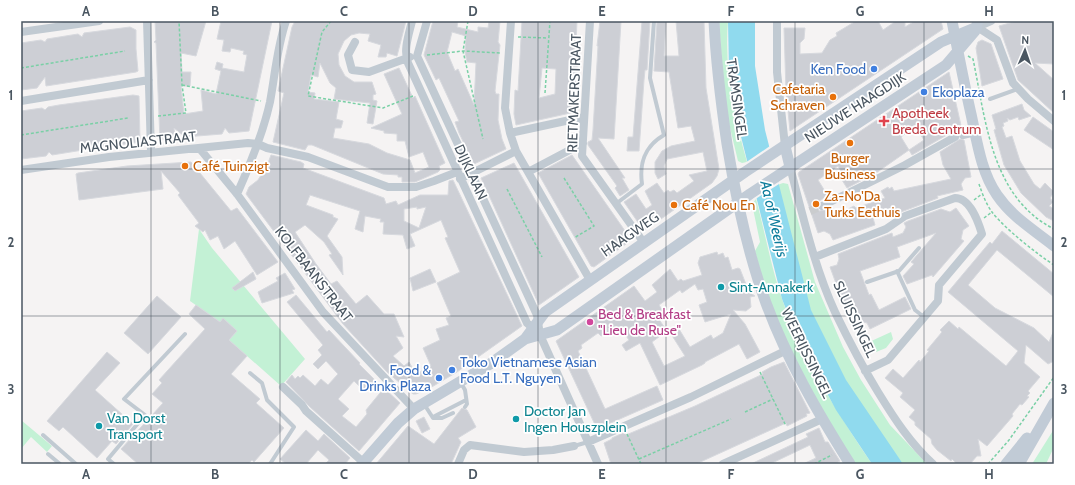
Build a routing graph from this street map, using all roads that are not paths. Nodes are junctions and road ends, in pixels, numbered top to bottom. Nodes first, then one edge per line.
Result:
1 (99, 21) edge
2 (147, 21) edge
3 (285, 21) edge
4 (412, 21) edge
5 (427, 21) edge
6 (511, 21) edge
7 (590, 21) edge
8 (654, 21) edge
9 (714, 21) edge
10 (777, 21) edge
11 (952, 21) edge
12 (991, 21) edge
13 (978, 24) edge
14 (21, 32) edge
15 (954, 36) junction
16 (356, 42) dead end
17 (958, 51) junction
18 (417, 56) junction
19 (406, 58) junction
20 (149, 80) junction
21 (1018, 89) junction
22 (990, 99) dead end
23 (21, 101) edge
24 (584, 117) junction
25 (1054, 121) edge
26 (975, 132) junction
27 (510, 134) junction
28 (583, 143) junction
29 (258, 144) junction
30 (785, 146) junction
31 (200, 149) junction
32 (516, 151) junction
33 (151, 152) junction
34 (760, 162) joint
35 (790, 167) junction
36 (21, 170) edge
37 (528, 172) junction
38 (471, 173) junction
39 (458, 175) junction
40 (733, 180) junction
41 (237, 194) junction
42 (617, 203) junction
43 (737, 203) junction
44 (822, 206) tunnel mouth
45 (644, 243) junction
46 (1052, 244) edge
47 (919, 248) dead end
48 (815, 257) junction
49 (897, 271) junction
50 (590, 280) junction
51 (867, 282) dead end
52 (924, 317) junction
53 (537, 328) junction
54 (185, 334) dead end
55 (786, 350) junction
56 (865, 371) junction
57 (250, 373) dead end
58 (461, 382) junction
59 (283, 387) dead end
60 (466, 400) junction
61 (1054, 403) edge
62 (424, 404) junction
63 (465, 407) dead end
64 (414, 409) junction
65 (453, 413) dead end
66 (1048, 413) junction
67 (433, 418) junction
68 (822, 419) junction
69 (43, 435) dead end
70 (588, 442) junction
71 (574, 446) joint
72 (48, 454) dead end
73 (362, 463) edge
74 (60, 464) edge
75 (76, 464) edge
76 (114, 464) edge
77 (270, 464) edge
78 (458, 464) edge
79 (598, 464) edge
80 (723, 464) edge
81 (850, 464) edge
82 (933, 464) edge
83 (1006, 464) edge
84 (1019, 464) edge

1 - 14 street
2 - 20 street
3 - 29 street
4 - 19 street
5 - 18 street
6 - 27 street
7 - 24 street, RIETMAKERSTRAAT
8 - 42 lane
9 - 40 street, TRAMSINGEL
10 - 30 street
11 - 15 street
12 - 13 street
13 - 15 street, NIEUWE HAAGDIJK
13 - 17 street, NIEUWE HAAGDIJK
13 - 21 street
15 - 17 street
15 - 30 street, NIEUWE HAAGDIJK
16 - 19 street
17 - 26 street
17 - 35 street, NIEUWE HAAGDIJK
18 - 19 street
18 - 38 street, DIJKLAAN
19 - 39 street, DIJKLAAN
20 - 23 street
20 - 33 street
21 - 22 lane
21 - 25 street
24 - 27 street
24 - 28 street, RIETMAKERSTRAAT
26 - 44 street
26 - 46 street
27 - 32 street
28 - 37 street
28 - 42 street, RIETMAKERSTRAAT
29 - 31 street, MAGNOLIASTRAAT
29 - 39 street, MAGNOLIASTRAAT
29 - 41 street
30 - 34 street, NIEUWE HAAGDIJK
30 - 35 street
31 - 33 street, MAGNOLIASTRAAT
31 - 41 street, KOLFBAANSTRAAT
32 - 37 street
32 - 38 street, MAGNOLIASTRAAT
33 - 36 street, MAGNOLIASTRAAT
34 - 40 street, HAAGWEG
35 - 43 street, NIEUWE HAAGDIJK
35 - 48 street, SLUISSINGEL
37 - 50 street
38 - 39 street, MAGNOLIASTRAAT
38 - 53 street, DIJKLAAN
39 - 53 street, DIJKLAAN
40 - 43 street, WEERIJSSINGEL
40 - 45 street, HAAGWEG
41 - 64 street, KOLFBAANSTRAAT
42 - 45 street, RIETMAKERSTRAAT
43 - 53 street
43 - 55 street, WEERIJSSINGEL
45 - 50 street, HAAGWEG
47 - 49 lane
48 - 52 street
48 - 56 street, SLUISSINGEL
49 - 51 lane
49 - 52 lane
50 - 53 street, HAAGWEG
52 - 56 street
53 - 58 street
53 - 70 street
54 - 76 lane
55 - 68 street, WEERIJSSINGEL
55 - 70 street
56 - 82 street, SLUISSINGEL
57 - 77 lane
58 - 60 lane
58 - 62 street
59 - 73 street
60 - 63 lane
60 - 67 lane
61 - 66 street
62 - 64 street
62 - 67 lane
64 - 73 street
65 - 67 lane
66 - 83 street
66 - 84 street
68 - 80 street
68 - 81 street, WEERIJSSINGEL
69 - 75 lane
70 - 71 lane
70 - 79 street
71 - 78 street
72 - 74 lane

